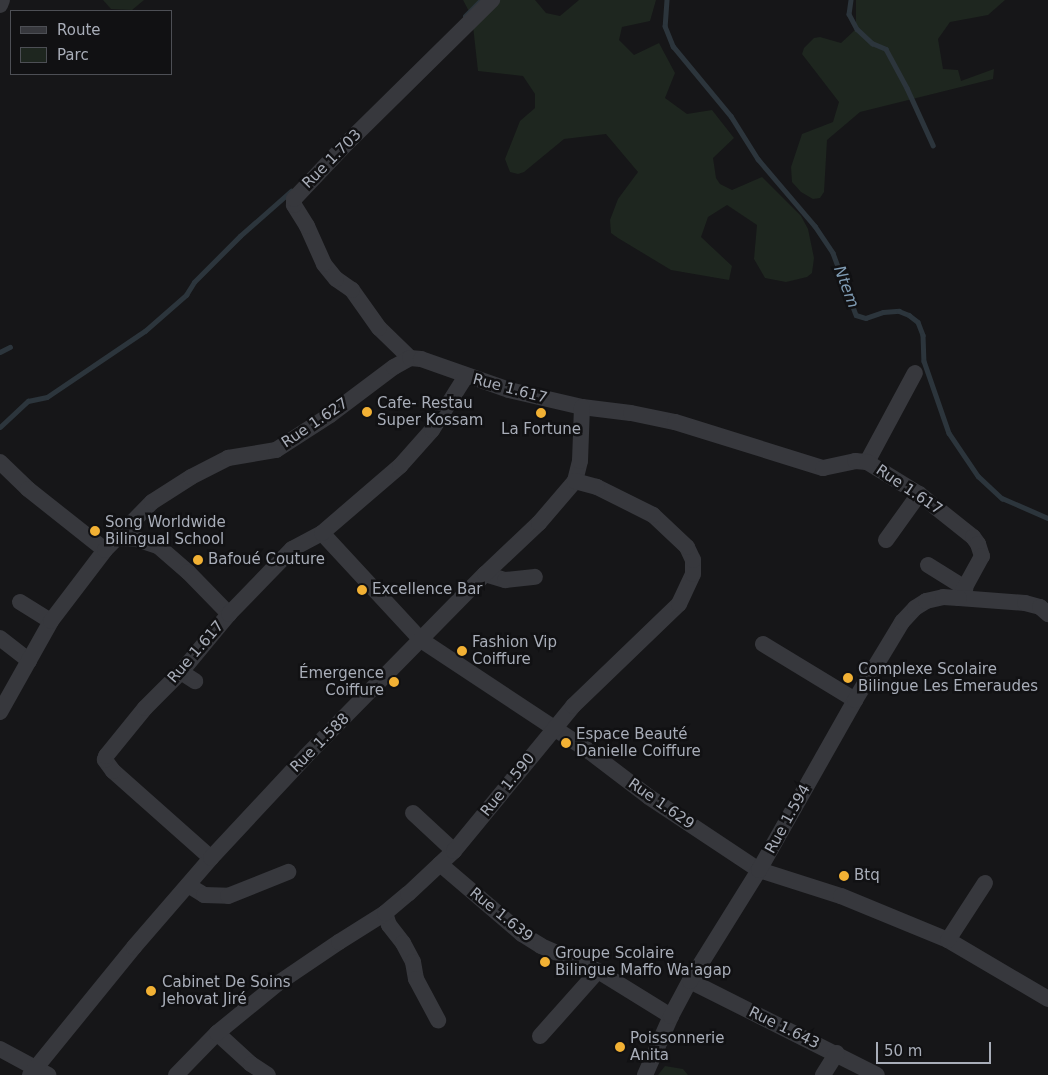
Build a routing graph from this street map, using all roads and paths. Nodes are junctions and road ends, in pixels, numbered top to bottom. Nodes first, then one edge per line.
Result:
1 (2, 0) edge
2 (492, 0) edge
3 (0, 5) edge
4 (410, 358) junction
5 (915, 373) dead end
6 (466, 376) junction
7 (582, 407) junction
8 (0, 462) edge
9 (867, 462) junction
10 (575, 481) junction
11 (919, 494) junction
12 (322, 533) junction
13 (886, 540) dead end
14 (110, 544) junction
15 (928, 565) dead end
16 (485, 574) junction
17 (535, 577) dead end
18 (962, 593) junction
19 (20, 602) dead end
20 (229, 614) junction
21 (1048, 614) edge
22 (51, 621) junction
23 (0, 638) edge
24 (421, 640) junction
25 (764, 644) dead end
26 (30, 661) junction
27 (181, 672) junction
28 (195, 681) dead end
29 (855, 700) junction
30 (0, 712) edge
31 (553, 729) junction
32 (413, 813) dead end
33 (454, 851) junction
34 (211, 858) junction
35 (440, 864) junction
36 (759, 870) junction
37 (288, 872) dead end
38 (985, 883) dead end
39 (188, 885) junction
40 (385, 913) junction
41 (948, 940) junction
42 (598, 971) junction
43 (690, 982) junction
44 (1048, 998) edge
45 (672, 1016) junction
46 (438, 1020) dead end
47 (217, 1033) junction
48 (540, 1036) dead end
49 (0, 1049) edge
50 (837, 1053) junction
51 (38, 1073) edge
52 (176, 1075) edge
53 (268, 1075) edge
54 (645, 1075) edge
55 (823, 1075) edge
56 (877, 1075) edge

1 - 3 street
2 - 4 street, Rue 1.703
4 - 6 street
4 - 14 street, Rue 1.627
5 - 9 street
6 - 7 street, Rue 1.617
6 - 12 street, Rue 1.617
7 - 9 street, Rue 1.617
7 - 10 street, Rue 1.588
8 - 14 street
9 - 11 street, Rue 1.617
10 - 16 street, Rue 1.588
10 - 31 street, Rue 1.590
11 - 13 street
11 - 18 street, Rue 1.617
12 - 20 street, Rue 1.617
12 - 24 street, Rue 1.629
14 - 20 street
14 - 22 street, Rue 1.627
15 - 18 street
16 - 17 street
16 - 24 street, Rue 1.588
18 - 21 street
18 - 29 street, Rue 1.594
19 - 22 street
20 - 27 street, Rue 1.617
22 - 26 street, Rue 1.627
23 - 26 street
24 - 31 street, Rue 1.629
24 - 34 street, Rue 1.588
25 - 29 street
26 - 30 street, Rue 1.627
27 - 28 street
27 - 34 street, Rue 1.617
29 - 36 street, Rue 1.594
31 - 33 street, Rue 1.590
31 - 36 street, Rue 1.629
32 - 33 street
33 - 35 street, Rue 1.590
34 - 39 street, Rue 1.588
35 - 40 street, Rue 1.590
35 - 42 street, Rue 1.639
36 - 41 street, Rue 1.629
36 - 43 street, Rue 1.594
37 - 39 street
38 - 41 street
39 - 51 street, Rue 1.588
40 - 46 street
40 - 47 street, Rue 1.590
41 - 44 street, Rue 1.629
42 - 45 street, Rue 1.639
42 - 48 street
43 - 45 street, Rue 1.594
43 - 50 street, Rue 1.643
45 - 54 street, Rue 1.594
47 - 52 street, Rue 1.590
47 - 53 street
49 - 51 street
50 - 55 street
50 - 56 street, Rue 1.643

